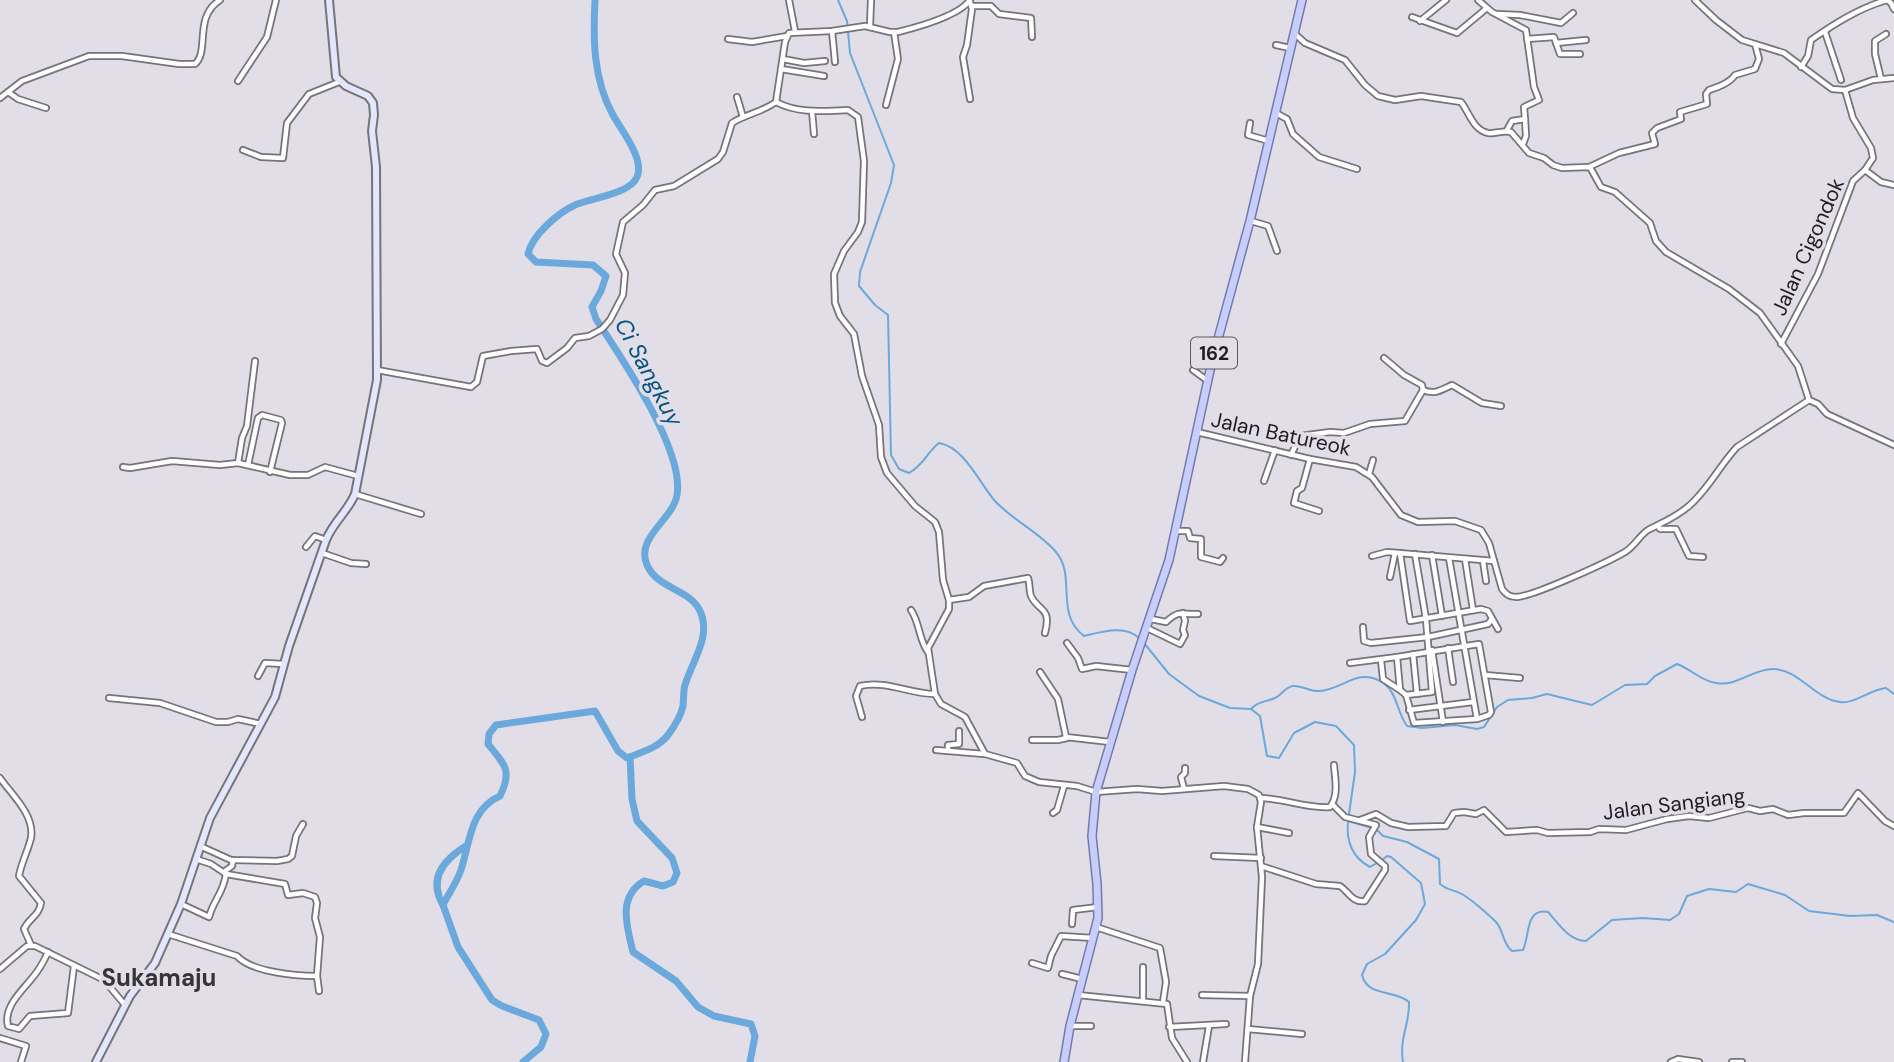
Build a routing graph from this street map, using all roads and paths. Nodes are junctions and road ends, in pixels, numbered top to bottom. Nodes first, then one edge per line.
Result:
1 (220, 0) edge
2 (276, 0) edge
3 (329, 0) edge
4 (789, 0) edge
5 (871, 0) edge
6 (1302, 0) edge
7 (1446, 0) edge
8 (1478, 0) edge
9 (1696, 0) edge
10 (971, 3) edge
11 (1487, 8) junction
12 (1894, 9) edge
13 (1573, 13) dead end
14 (1496, 14) junction
15 (1526, 16) junction
16 (1412, 17) dead end
17 (1420, 21) junction
18 (870, 26) junction
19 (1524, 28) junction
20 (832, 31) junction
21 (795, 32) junction
22 (894, 32) junction
23 (1825, 32) junction
24 (1294, 34) junction
25 (1886, 34) dead end
26 (787, 36) junction
27 (1032, 37) dead end
28 (728, 39) dead end
29 (1527, 39) junction
30 (1586, 40) dead end
31 (1556, 43) junction
32 (1755, 44) junction
33 (1276, 45) dead end
34 (1291, 49) junction
35 (1580, 54) dead end
36 (783, 59) junction
37 (825, 61) dead end
38 (835, 62) dead end
39 (1801, 67) junction
40 (781, 69) junction
41 (824, 76) dead end
42 (1894, 78) edge
43 (1881, 79) junction
44 (1841, 80) dead end
45 (237, 81) dead end
46 (339, 82) junction
47 (1845, 90) junction
48 (8, 92) junction
49 (737, 97) dead end
50 (0, 98) edge
51 (970, 99) dead end
52 (776, 102) junction
53 (886, 105) dead end
54 (47, 107) dead end
55 (812, 111) junction
56 (1276, 113) junction
57 (743, 117) junction
58 (1525, 118) junction
59 (1250, 123) dead end
60 (1507, 130) junction
61 (814, 134) dead end
62 (1269, 141) junction
63 (1523, 144) junction
64 (243, 150) dead end
65 (1588, 167) junction
66 (1357, 169) dead end
67 (1865, 170) junction
68 (1894, 186) edge
69 (1250, 221) junction
70 (1277, 251) dead end
71 (376, 306) junction
72 (386, 307) dead end
73 (1781, 344) junction
74 (1384, 358) dead end
75 (256, 361) dead end
76 (377, 370) junction
77 (1193, 370) dead end
78 (1208, 381) junction
79 (1423, 390) junction
80 (1809, 400) junction
81 (1502, 406) dead end
82 (1197, 432) junction
83 (1894, 444) edge
84 (1275, 450) junction
85 (1291, 455) junction
86 (1310, 459) junction
87 (1373, 460) dead end
88 (238, 463) junction
89 (248, 465) junction
90 (123, 467) dead end
91 (270, 472) junction
92 (1369, 474) junction
93 (358, 476) junction
94 (1264, 481) dead end
95 (355, 494) junction
96 (1319, 512) dead end
97 (421, 514) dead end
98 (1658, 526) junction
99 (1175, 531) junction
100 (326, 540) junction
101 (306, 547) dead end
102 (322, 553) junction
103 (1398, 553) junction
104 (1415, 554) junction
105 (1432, 555) junction
106 (1372, 556) dead end
107 (1703, 556) dead end
108 (1223, 558) dead end
109 (1449, 558) junction
110 (1465, 559) junction
111 (1483, 561) junction
112 (1494, 561) junction
113 (366, 564) dead end
114 (1390, 577) dead end
115 (1486, 581) dead end
116 (949, 600) junction
117 (911, 610) dead end
118 (1473, 610) junction
119 (1183, 613) junction
120 (1458, 613) junction
121 (1198, 614) dead end
122 (1442, 616) junction
123 (1151, 619) junction
124 (1426, 619) junction
125 (1492, 619) junction
126 (1363, 627) dead end
127 (1147, 629) junction
128 (1498, 629) dead end
129 (1462, 630) junction
130 (1045, 633) dead end
131 (1428, 637) junction
132 (1067, 643) dead end
133 (1464, 645) junction
134 (1448, 648) junction
135 (1431, 651) junction
136 (928, 652) junction
137 (1413, 654) junction
138 (1397, 657) junction
139 (1381, 660) junction
140 (1350, 663) dead end
141 (284, 664) junction
142 (1132, 670) junction
143 (1040, 672) dead end
144 (1485, 675) junction
145 (258, 676) dead end
146 (1520, 678) dead end
147 (1453, 682) dead end
148 (1400, 690) junction
149 (935, 694) junction
150 (1417, 694) junction
151 (1405, 695) junction
152 (109, 698) dead end
153 (1473, 702) junction
154 (1441, 706) junction
155 (1409, 710) junction
156 (862, 717) dead end
157 (1477, 719) junction
158 (1443, 722) junction
159 (262, 724) junction
160 (959, 731) dead end
161 (1067, 738) junction
162 (1032, 740) dead end
163 (1111, 742) junction
164 (936, 750) dead end
165 (948, 751) junction
166 (985, 754) junction
167 (1334, 765) dead end
168 (1185, 768) dead end
169 (0, 778) edge
170 (1064, 786) junction
171 (1184, 789) junction
172 (1096, 792) junction
173 (1260, 798) junction
174 (1332, 804) junction
175 (1053, 813) dead end
176 (1360, 820) junction
177 (303, 824) dead end
178 (1894, 826) edge
179 (1257, 827) junction
180 (1289, 833) dead end
181 (199, 846) junction
182 (1214, 856) dead end
183 (1261, 858) junction
184 (195, 859) junction
185 (233, 860) junction
186 (1261, 866) junction
187 (225, 873) junction
188 (181, 904) junction
189 (1098, 907) junction
190 (1072, 924) dead end
191 (1096, 927) junction
192 (167, 934) junction
193 (1093, 938) junction
194 (31, 945) junction
195 (48, 952) junction
196 (1032, 963) dead end
197 (74, 966) junction
198 (1143, 967) dead end
199 (0, 970) edge
200 (1062, 974) dead end
201 (317, 976) junction
202 (1082, 979) junction
203 (319, 990) dead end
204 (1077, 995) junction
205 (1202, 995) dead end
206 (1250, 996) junction
207 (1143, 1000) junction
208 (1163, 1002) junction
209 (126, 1006) junction
210 (1226, 1024) dead end
211 (1070, 1026) junction
212 (1091, 1026) dead end
213 (1209, 1026) junction
214 (1169, 1027) junction
215 (1248, 1029) junction
216 (1302, 1034) dead end
217 (0, 1038) edge
218 (1183, 1061) edge
219 (1692, 1061) edge
220 (21, 1062) edge
221 (96, 1062) edge
222 (1064, 1062) edge
223 (1203, 1062) edge
224 (1245, 1062) edge
225 (1671, 1062) edge
226 (1699, 1062) edge
227 (1732, 1062) edge
228 (1742, 1062) edge

1 - 48 street
2 - 45 street
3 - 46 street
4 - 21 street
5 - 18 street
6 - 24 main road, 162
7 - 17 street
8 - 11 street
9 - 32 street
10 - 22 street
10 - 27 street
10 - 51 street
11 - 14 street
11 - 17 street
12 - 23 street
13 - 15 street
14 - 15 street
14 - 19 street
15 - 19 street
16 - 17 street
18 - 20 street
18 - 22 street
19 - 29 street
20 - 21 street
20 - 38 street
21 - 26 street
22 - 53 street
23 - 39 street
23 - 44 street
24 - 34 main road, 162
24 - 60 street
25 - 43 street
26 - 28 street
26 - 36 street
29 - 31 street
29 - 58 street
30 - 31 street
31 - 35 street
32 - 39 street
32 - 65 street
33 - 34 street
34 - 56 main road, 162
36 - 37 street
36 - 40 street
39 - 47 street
40 - 41 street
40 - 52 street
42 - 43 street
43 - 47 street
46 - 64 street
46 - 71 street
47 - 67 street, Jalan Cigondok
48 - 50 street
48 - 54 street
49 - 57 street
52 - 55 street
52 - 57 street
55 - 61 street
55 - 116 street
56 - 62 main road, 162
56 - 66 street
57 - 76 street
58 - 60 street
58 - 63 street
59 - 62 street
60 - 63 street
62 - 69 main road, 162
63 - 65 street
65 - 73 street
67 - 68 street
67 - 73 street, Jalan Cigondok
69 - 70 street
69 - 78 main road, 162
71 - 72 street
71 - 76 street
73 - 80 street
74 - 79 street
75 - 88 street
76 - 93 street
77 - 78 street
78 - 82 main road, 162
79 - 81 street
79 - 85 street
80 - 83 street
80 - 98 street, Jalan Batureok
82 - 84 street, Jalan Batureok
82 - 99 main road, 162
84 - 85 street, Jalan Batureok
84 - 94 street
85 - 86 street, Jalan Batureok
86 - 92 street, Jalan Batureok
86 - 96 street
87 - 92 street
88 - 89 street
88 - 90 street
89 - 91 street
89 - 91 street
91 - 93 street
92 - 112 street, Jalan Batureok
93 - 95 street
95 - 97 street
95 - 100 street
98 - 107 street
98 - 112 street, Jalan Batureok
99 - 108 street
99 - 123 main road, 162
100 - 101 street
100 - 102 street
102 - 113 street
102 - 141 street
103 - 104 street
103 - 106 street
103 - 114 street
103 - 124 street
104 - 105 street
104 - 124 street
105 - 109 street
105 - 122 street
109 - 110 street
109 - 120 street
110 - 111 street
110 - 118 street
111 - 112 street
111 - 115 street
116 - 130 street
116 - 136 street
117 - 136 street
118 - 120 street
118 - 125 street
119 - 121 street
119 - 123 street
119 - 127 street
120 - 122 street
120 - 129 street
122 - 124 street
123 - 127 main road, 162
124 - 131 street
125 - 128 street
125 - 129 street
126 - 131 street
127 - 142 main road, 162
129 - 131 street
129 - 133 street
131 - 135 street
132 - 142 street
133 - 134 street
133 - 144 street
133 - 153 street
134 - 135 street
134 - 147 street
135 - 137 street
135 - 150 street
135 - 154 street
136 - 149 street
137 - 138 street
137 - 150 street
138 - 139 street
138 - 148 street
139 - 140 street
139 - 148 street
141 - 145 street
141 - 159 street
142 - 163 main road, 162
143 - 161 street
144 - 146 street
144 - 157 street
148 - 151 street
149 - 156 street
149 - 166 street
150 - 151 street
151 - 155 street
152 - 159 street
153 - 154 street
153 - 157 street
154 - 155 street
154 - 158 street
155 - 158 street
157 - 158 street
159 - 181 street
160 - 165 street
161 - 162 street
161 - 163 street
163 - 172 main road, 162
164 - 165 street
165 - 166 street
166 - 170 street
167 - 174 street
168 - 171 street
169 - 194 street
170 - 172 street
170 - 175 street
171 - 172 street
171 - 173 street
172 - 189 main road, 162
173 - 174 street
173 - 179 street
174 - 176 street
176 - 178 street, Jalan Sangiang
176 - 186 street
177 - 185 street
179 - 180 street
179 - 183 street
181 - 184 street
181 - 185 street
182 - 183 street
183 - 186 street
184 - 187 street
184 - 188 street
185 - 187 street
186 - 206 street
187 - 188 street
187 - 201 street
188 - 192 street
189 - 190 street
189 - 191 main road, 162
191 - 193 main road, 162
191 - 208 street
192 - 201 street
192 - 209 street
193 - 196 street
193 - 202 main road, 162
194 - 195 street
194 - 199 street
195 - 197 street
195 - 197 street
197 - 209 street
198 - 207 street
200 - 202 street
201 - 203 street
202 - 204 main road, 162
204 - 207 street
204 - 211 main road, 162
205 - 206 street
206 - 215 street
207 - 208 street
208 - 214 street
209 - 221 street
210 - 213 street
211 - 212 street
211 - 222 main road, 162
213 - 214 street
213 - 223 street
214 - 218 street
215 - 216 street
215 - 224 street
217 - 220 street
219 - 225 street
219 - 226 street
227 - 228 street

